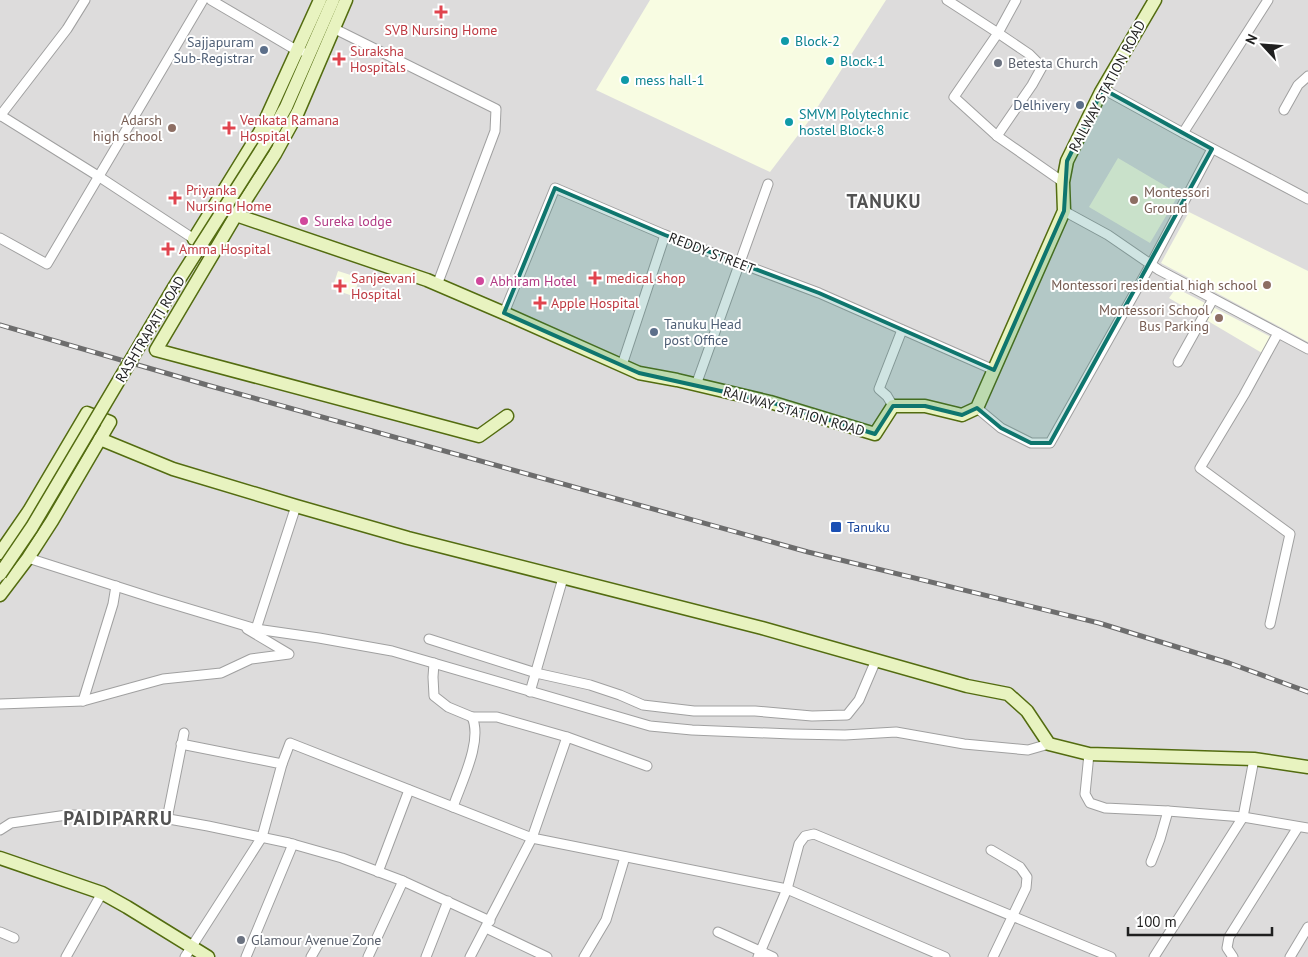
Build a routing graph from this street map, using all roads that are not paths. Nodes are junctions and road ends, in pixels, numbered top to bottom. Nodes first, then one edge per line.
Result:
1 (85, 0) edge
2 (203, 0) edge
3 (211, 0) edge
4 (320, 0) edge
5 (333, 0) edge
6 (346, 0) edge
7 (947, 0) edge
8 (1016, 0) edge
9 (1154, 0) edge
10 (1268, 0) edge
11 (334, 28) junction
12 (998, 33) junction
13 (303, 51) junction
14 (1308, 76) edge
15 (1103, 89) junction
16 (1284, 110) dead end
17 (0, 115) edge
18 (1183, 133) junction
19 (997, 136) junction
20 (1212, 149) junction
21 (98, 176) junction
22 (1064, 182) junction
23 (768, 184) dead end
24 (1308, 199) edge
25 (1064, 211) junction
26 (236, 216) junction
27 (665, 236) junction
28 (0, 238) edge
29 (194, 239) joint
30 (739, 263) junction
31 (1151, 264) junction
32 (437, 284) junction
33 (1214, 299) junction
34 (504, 312) junction
35 (902, 330) junction
36 (1278, 333) junction
37 (1308, 349) edge
38 (1178, 362) dead end
39 (622, 365) junction
40 (994, 370) junction
41 (696, 384) junction
42 (893, 406) junction
43 (977, 408) junction
44 (506, 416) dead end
45 (100, 439) junction
46 (296, 506) junction
47 (29, 511) junction
48 (52, 521) junction
49 (0, 554) edge
50 (28, 558) junction
51 (0, 574) edge
52 (563, 578) junction
53 (116, 586) junction
54 (0, 596) edge
55 (236, 623) junction
56 (1270, 624) dead end
57 (256, 629) junction
58 (429, 639) dead end
59 (876, 660) junction
60 (434, 663) junction
61 (536, 673) junction
62 (530, 692) junction
63 (83, 701) junction
64 (0, 704) edge
65 (472, 717) junction
66 (184, 733) dead end
67 (567, 738) junction
68 (182, 744) junction
69 (1049, 744) junction
70 (1089, 754) junction
71 (1254, 759) junction
72 (282, 764) junction
73 (647, 766) dead end
74 (1308, 767) edge
75 (409, 790) junction
76 (453, 807) junction
77 (1168, 810) junction
78 (1244, 817) junction
79 (167, 819) junction
80 (1298, 827) junction
81 (1308, 828) edge
82 (0, 830) edge
83 (262, 837) junction
84 (532, 838) junction
85 (293, 844) junction
86 (991, 850) dead end
87 (625, 857) junction
88 (1, 861) edge
89 (1151, 862) dead end
90 (378, 872) junction
91 (403, 881) junction
92 (787, 889) junction
93 (102, 893) junction
94 (448, 901) junction
95 (1012, 915) junction
96 (488, 924) junction
97 (1308, 927) edge
98 (0, 932) edge
99 (718, 932) dead end
100 (14, 938) dead end
101 (319, 943) dead end
102 (188, 952) edge
103 (759, 954) edge
104 (1292, 956) edge
105 (66, 957) edge
106 (208, 957) edge
107 (246, 957) edge
108 (311, 957) edge
109 (368, 957) edge
110 (426, 957) edge
111 (470, 957) edge
112 (547, 957) edge
113 (584, 957) edge
114 (773, 957) edge
115 (945, 957) edge
116 (993, 957) edge
117 (1111, 957) edge
118 (1154, 957) edge
119 (1233, 957) edge

1 - 17 street
2 - 21 street
3 - 13 street
4 - 13 street
5 - 13 street, RASHTRAPATI ROAD
6 - 11 street
7 - 12 street
8 - 12 street
9 - 15 street, RAILWAY STATION ROAD
10 - 18 street
11 - 26 street
11 - 32 street
12 - 19 street
12 - 19 street
13 - 29 street
13 - 51 street, RASHTRAPATI ROAD, bridge
14 - 16 street
15 - 18 street
15 - 22 street, RAILWAY STATION ROAD
17 - 21 street
18 - 20 street
19 - 22 street
20 - 24 street
20 - 31 street
21 - 28 street
21 - 29 street
22 - 25 street, RAILWAY STATION ROAD
23 - 30 street
25 - 31 street
25 - 40 street, RAILWAY STATION ROAD
26 - 32 street, RAILWAY STATION ROAD
26 - 44 street
27 - 30 street, REDDY STREET
27 - 34 street, REDDY STREET
27 - 39 street
30 - 35 street, REDDY STREET
30 - 41 street
31 - 33 street
31 - 43 street
32 - 34 street, RAILWAY STATION ROAD
33 - 36 street
33 - 38 street
34 - 39 street, RAILWAY STATION ROAD
35 - 40 street, REDDY STREET
35 - 42 street
36 - 37 street
36 - 56 street
39 - 41 street, RAILWAY STATION ROAD
40 - 43 street, RAILWAY STATION ROAD
41 - 42 street, RAILWAY STATION ROAD
42 - 43 street
45 - 46 street
45 - 47 street
45 - 48 street
46 - 52 street
46 - 57 street
47 - 48 street
47 - 49 street
48 - 50 street
50 - 53 street
50 - 54 street
52 - 59 street
52 - 61 street
53 - 55 street
53 - 63 street
55 - 57 street
55 - 63 street
57 - 60 street
58 - 61 street
59 - 61 street
59 - 69 street
60 - 62 street
60 - 65 street
61 - 62 street
62 - 69 street
63 - 64 street
65 - 67 street
65 - 76 street
66 - 68 street
67 - 73 street
67 - 84 street
68 - 72 street
68 - 79 street
69 - 70 street
70 - 71 street
70 - 77 street
71 - 74 street
71 - 78 street
72 - 75 street
72 - 83 street
75 - 76 street
75 - 90 street
76 - 84 street
77 - 78 street
77 - 89 street
78 - 80 street
78 - 118 street
79 - 82 street
79 - 83 street
80 - 81 street
80 - 119 street
83 - 85 street
83 - 102 street
84 - 87 street
84 - 96 street
85 - 90 street
85 - 107 street
86 - 95 street
87 - 92 street
87 - 113 street
88 - 93 street
90 - 91 street
91 - 94 street
91 - 109 street
92 - 95 street
92 - 103 street
92 - 115 street
93 - 102 street
93 - 105 street
94 - 96 street
94 - 110 street
95 - 116 street
95 - 117 street
96 - 111 street
96 - 112 street
97 - 104 street
98 - 100 street
99 - 103 street
101 - 108 street
102 - 106 street
103 - 114 street

